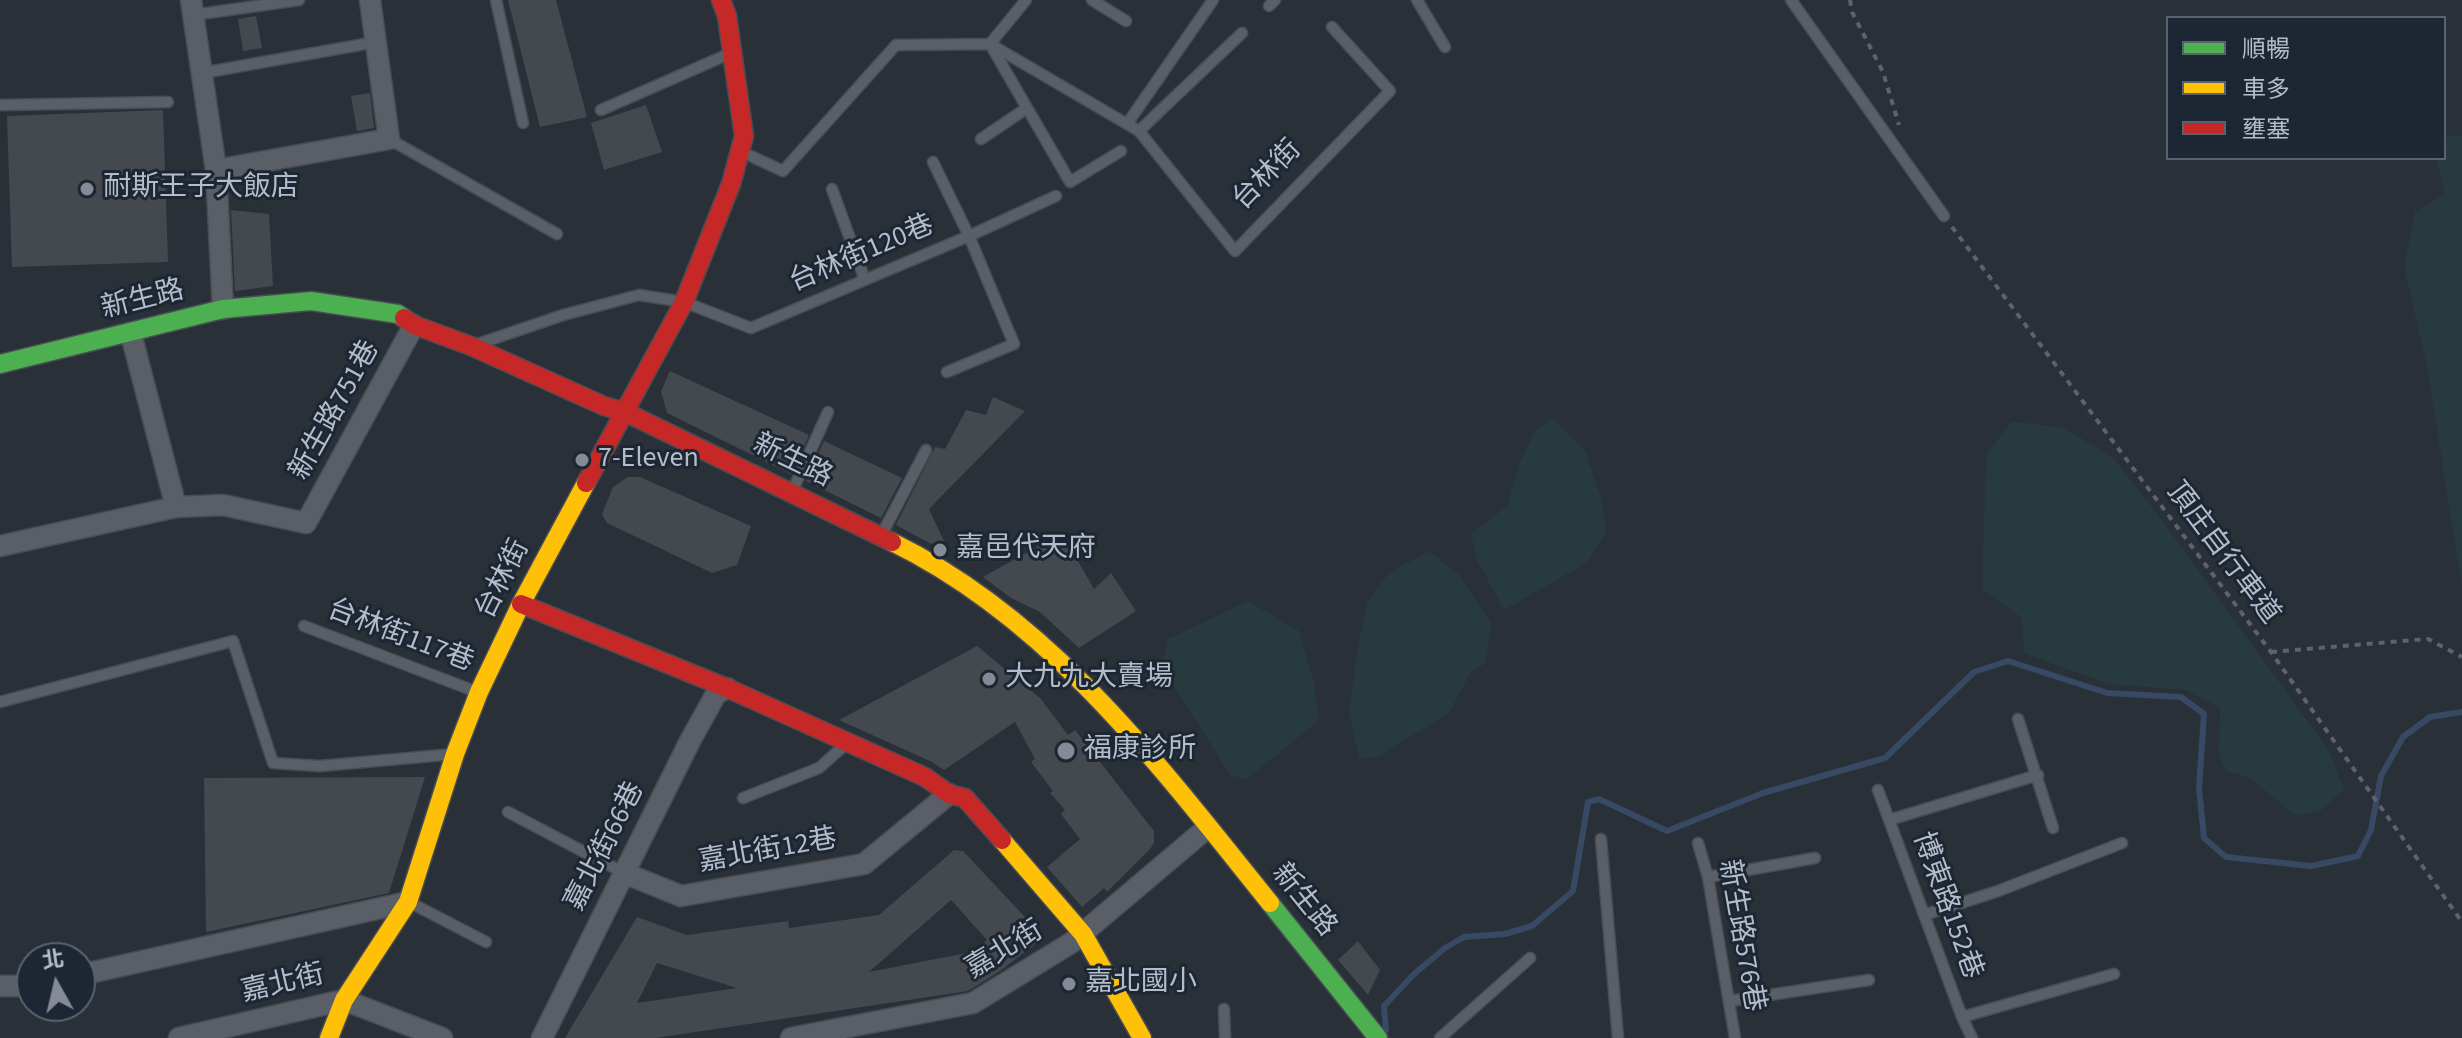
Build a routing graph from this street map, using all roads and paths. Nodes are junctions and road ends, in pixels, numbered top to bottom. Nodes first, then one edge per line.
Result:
1 (299, 0) edge
2 (370, 0) edge
3 (496, 0) edge
4 (721, 0) edge
5 (1026, 0) edge
6 (1092, 0) edge
7 (1213, 0) edge
8 (1417, 0) edge
9 (1791, 0) edge
10 (1850, 0) edge
11 (192, 8) edge
12 (1126, 21) dead end
13 (1332, 27) dead end
14 (1242, 33) dead end
15 (376, 42) junction
16 (990, 44) junction
17 (1445, 47) dead end
18 (732, 52) junction
19 (202, 73) junction
20 (168, 102) dead end
21 (0, 105) edge
22 (1027, 108) junction
23 (601, 110) dead end
24 (523, 123) dead end
25 (1127, 124) junction
26 (1899, 126) dead end
27 (1139, 131) junction
28 (389, 139) junction
29 (981, 139) dead end
30 (740, 151) junction
31 (1121, 151) dead end
32 (933, 162) dead end
33 (216, 170) junction
34 (832, 189) dead end
35 (1056, 196) dead end
36 (1944, 216) joint
37 (557, 234) dead end
38 (969, 236) junction
39 (865, 280) junction
40 (684, 302) junction
41 (223, 309) junction
42 (414, 325) junction
43 (131, 334) junction
44 (471, 346) junction
45 (0, 364) edge
46 (947, 372) dead end
47 (625, 412) junction
48 (828, 412) dead end
49 (926, 450) dead end
50 (791, 494) junction
51 (176, 507) junction
52 (881, 537) junction
53 (0, 546) edge
54 (521, 604) junction
55 (304, 626) dead end
56 (2271, 652) junction
57 (2462, 657) edge
58 (727, 688) junction
59 (479, 692) junction
60 (0, 702) edge
61 (2018, 719) dead end
62 (847, 743) junction
63 (455, 754) junction
64 (2038, 775) junction
65 (1878, 790) dead end
66 (949, 794) junction
67 (743, 798) dead end
68 (508, 812) dead end
69 (1889, 820) junction
70 (1207, 828) junction
71 (2053, 828) dead end
72 (1601, 839) dead end
73 (1698, 843) dead end
74 (2122, 843) dead end
75 (1815, 858) dead end
76 (624, 873) junction
77 (1708, 877) junction
78 (408, 902) junction
79 (1924, 915) junction
80 (2462, 922) edge
81 (1083, 934) junction
82 (486, 942) dead end
83 (1530, 958) dead end
84 (96, 971) edge
85 (2114, 974) dead end
86 (1869, 980) dead end
87 (344, 1000) junction
88 (1729, 1001) junction
89 (1224, 1009) dead end
90 (1962, 1017) junction
91 (1371, 1035) edge
92 (179, 1038) edge
93 (329, 1038) edge
94 (442, 1038) edge
95 (542, 1038) edge
96 (791, 1038) edge
97 (1142, 1038) edge
98 (1225, 1038) edge
99 (1440, 1038) edge
100 (1618, 1038) edge
101 (1735, 1038) edge
102 (1972, 1038) edge

1 - 11 lane
2 - 15 street
3 - 24 lane
4 - 18 street, 台林街
5 - 16 lane
6 - 12 lane
7 - 25 lane
8 - 17 lane
9 - 36 lane
10 - 26 path
11 - 19 street
13 - 27 lane, 台林街
14 - 27 lane
15 - 19 lane
15 - 28 street
16 - 22 lane
16 - 25 lane, 台林街
16 - 30 lane
18 - 23 lane
18 - 30 street, 台林街
19 - 33 street
20 - 21 lane
22 - 29 lane
22 - 31 lane
25 - 27 lane, 台林街
28 - 33 street
28 - 37 lane
30 - 40 street, 台林街
32 - 38 lane
33 - 41 street
34 - 39 lane
35 - 38 lane, 台林街120巷
36 - 56 path, 頂庄自行車道
38 - 39 lane, 台林街120巷
38 - 46 lane
39 - 40 lane, 台林街120巷
40 - 44 lane, 台林街120巷
40 - 47 street, 台林街
41 - 42 street, 新生路
41 - 43 street, 新生路
42 - 44 street, 新生路
42 - 51 street, 新生路751巷
43 - 45 street, 新生路
43 - 51 street
44 - 47 street, 新生路
47 - 50 street, 新生路
47 - 54 street, 台林街
48 - 50 lane
49 - 52 lane
50 - 52 street, 新生路
51 - 53 street
52 - 70 street, 新生路
54 - 58 street
54 - 59 street, 台林街
55 - 59 lane, 台林街117巷
56 - 57 path
56 - 80 path, 頂庄自行車道
58 - 62 street
58 - 76 street, 嘉北街66巷
59 - 63 street, 台林街
60 - 63 lane
61 - 64 lane
62 - 66 street
62 - 67 lane
63 - 78 street, 台林街
64 - 69 lane
64 - 71 lane
65 - 69 lane, 博東路152巷
66 - 76 street, 嘉北街12巷
66 - 81 street
68 - 76 lane
69 - 79 lane, 博東路152巷
70 - 81 street, 嘉北街
70 - 91 street, 新生路
72 - 100 lane
73 - 77 lane, 新生路576巷
74 - 79 lane
75 - 77 lane
76 - 95 street, 嘉北街66巷
77 - 88 lane, 新生路576巷
78 - 82 lane
78 - 84 street
78 - 87 street, 台林街
79 - 90 lane, 博東路152巷
81 - 96 street, 嘉北街
81 - 97 street
83 - 99 lane
85 - 90 lane
86 - 88 lane
87 - 92 street, 嘉北街
87 - 93 street, 台林街
87 - 94 street, 嘉北街
88 - 101 lane, 新生路576巷
89 - 98 lane
90 - 102 lane, 博東路152巷

